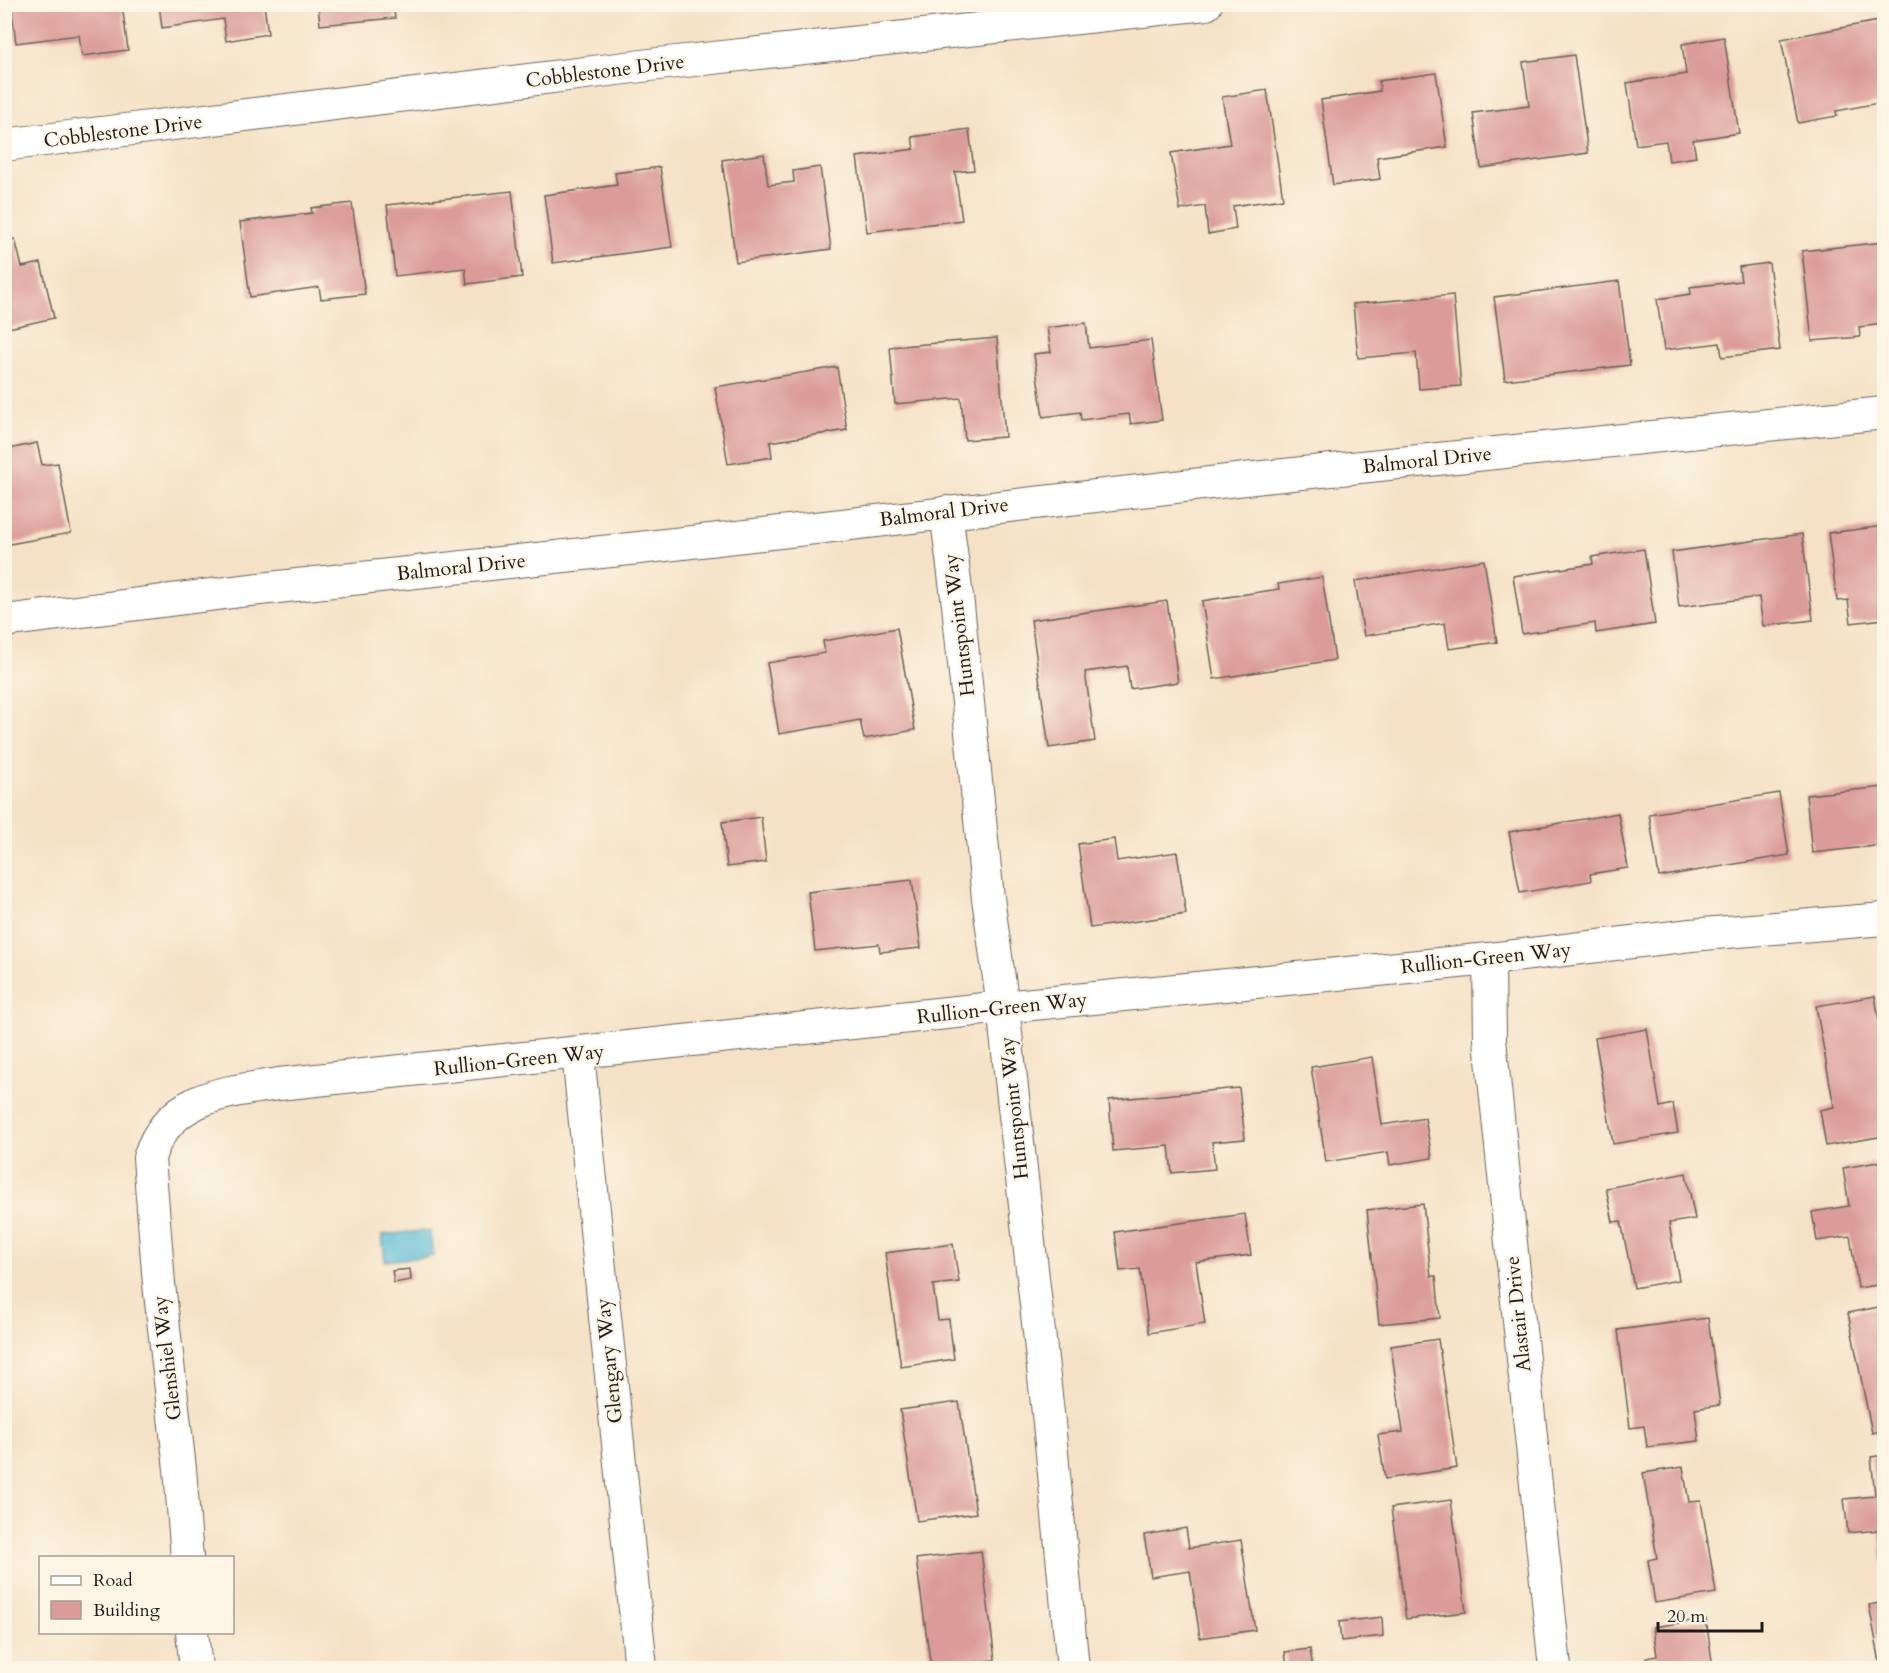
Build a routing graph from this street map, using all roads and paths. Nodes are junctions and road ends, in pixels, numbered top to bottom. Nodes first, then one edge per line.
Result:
1 (1206, 4) edge
2 (4, 145) edge
3 (1884, 414) edge
4 (946, 512) junction
5 (4, 621) edge
6 (1884, 919) edge
7 (1489, 959) junction
8 (1003, 1007) junction
9 (578, 1054) junction
10 (149, 1158) joint
11 (187, 1556) edge
12 (192, 1634) edge
13 (196, 1668) edge
14 (641, 1668) edge
15 (1073, 1668) edge
16 (1555, 1668) edge

1 - 2 street, Cobblestone Drive
3 - 4 street, Balmoral Drive
4 - 5 street, Balmoral Drive
4 - 8 street, Huntspoint Way
6 - 7 street, Rullion-Green Way
7 - 8 street, Rullion-Green Way
7 - 16 street, Alastair Drive
8 - 9 street, Rullion-Green Way
8 - 15 street, Huntspoint Way
9 - 10 street, Rullion-Green Way
9 - 14 street, Glengary Way
10 - 11 street, Glenshiel Way
12 - 13 street

